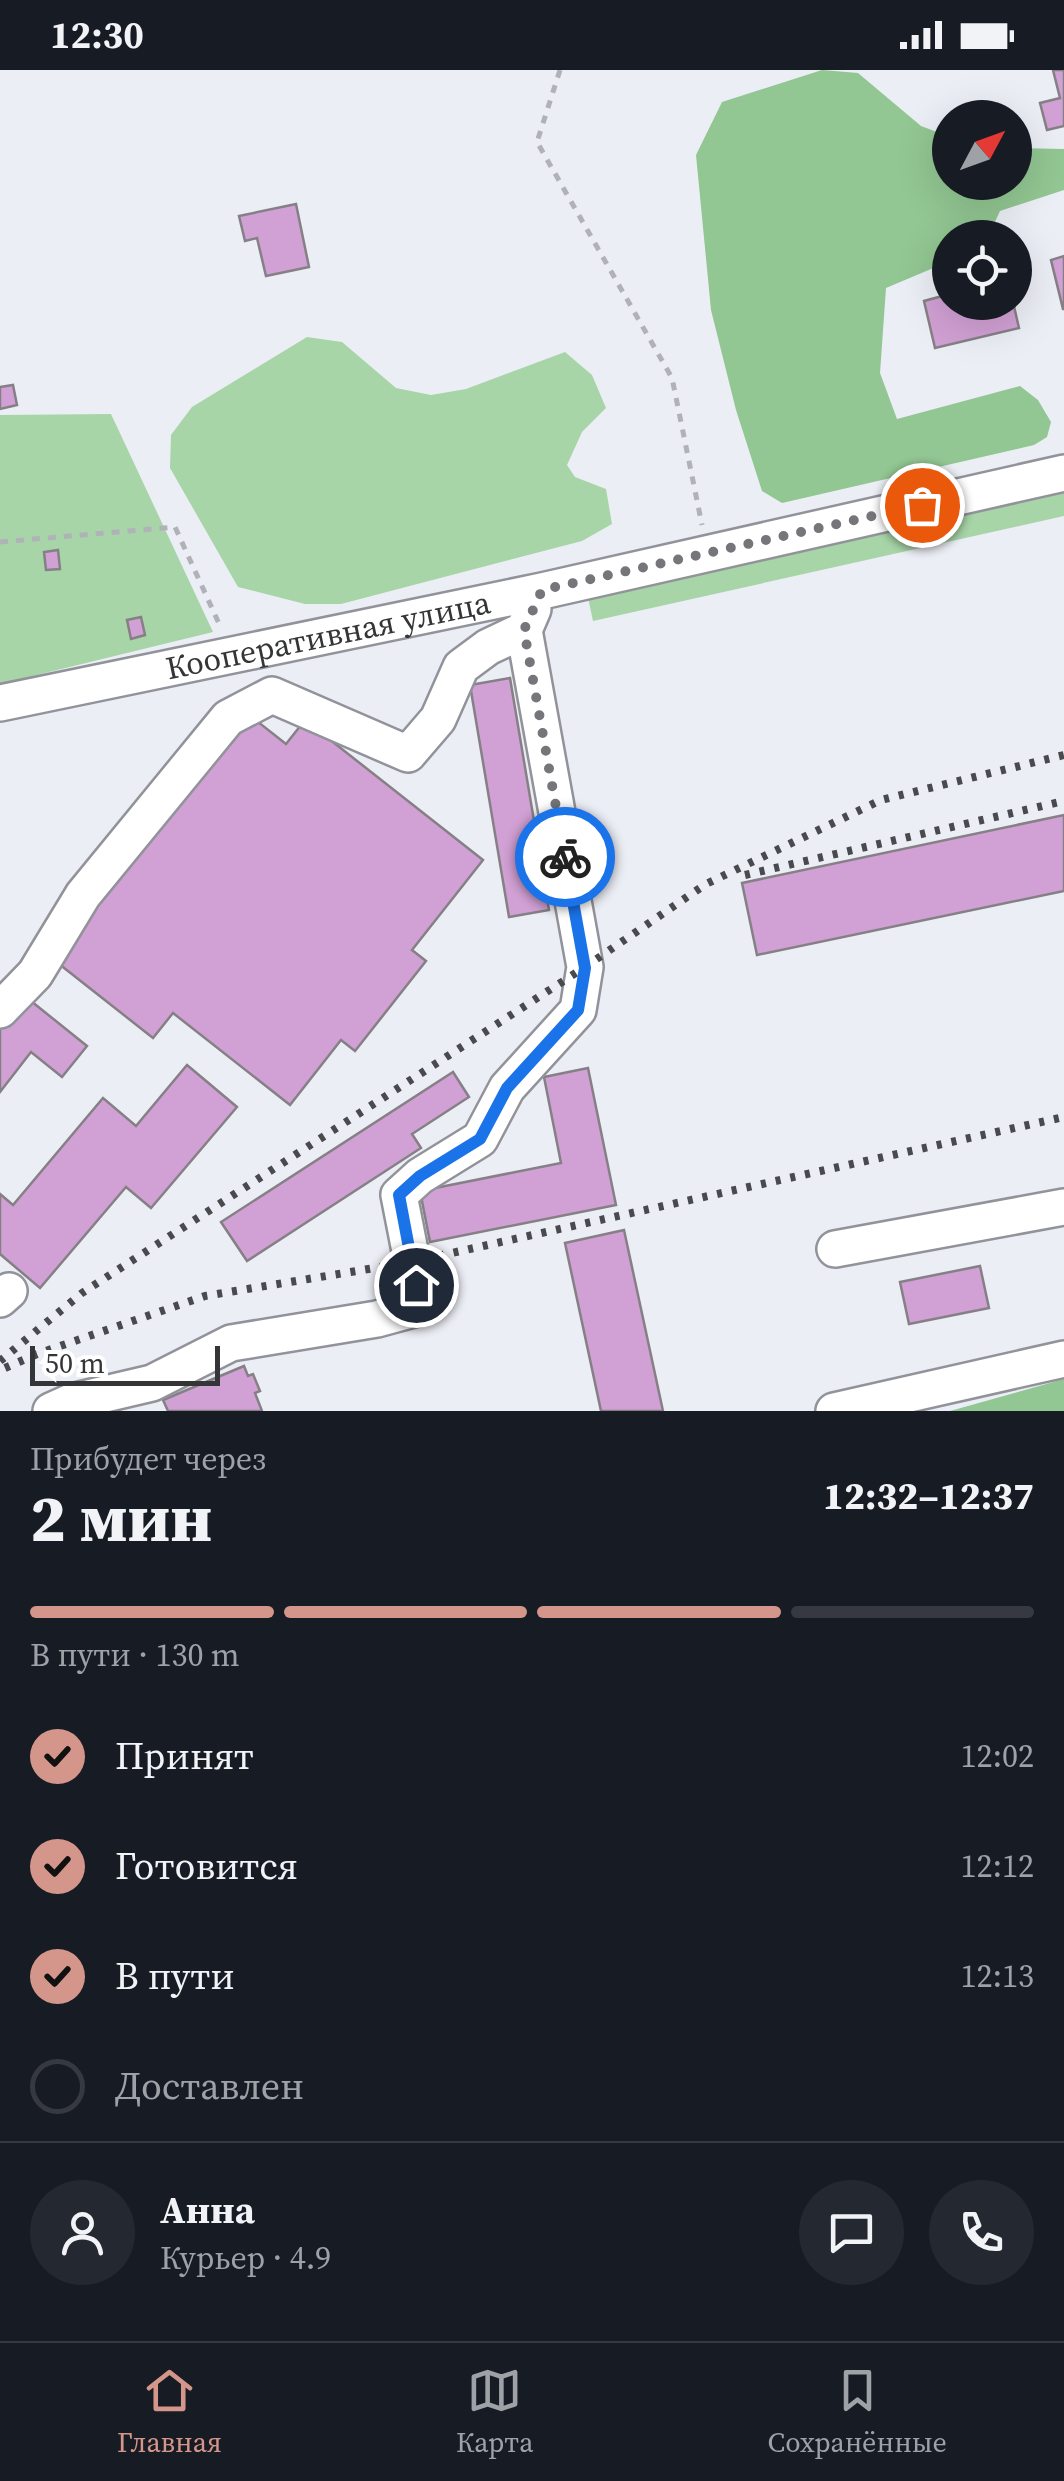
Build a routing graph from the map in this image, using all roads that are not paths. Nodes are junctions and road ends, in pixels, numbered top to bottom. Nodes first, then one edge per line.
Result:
1 (1064, 473) edge
2 (542, 590) junction
3 (524, 630) junction
4 (0, 704) edge
5 (0, 1010) edge
6 (1064, 1207) edge
7 (835, 1249) dead end
8 (1064, 1359) edge
9 (51, 1411) edge
10 (834, 1411) edge

1 - 2 street, Кооперативная улица
2 - 3 street
2 - 4 street, Кооперативная улица
3 - 5 street
3 - 9 street
6 - 7 street
8 - 10 street

